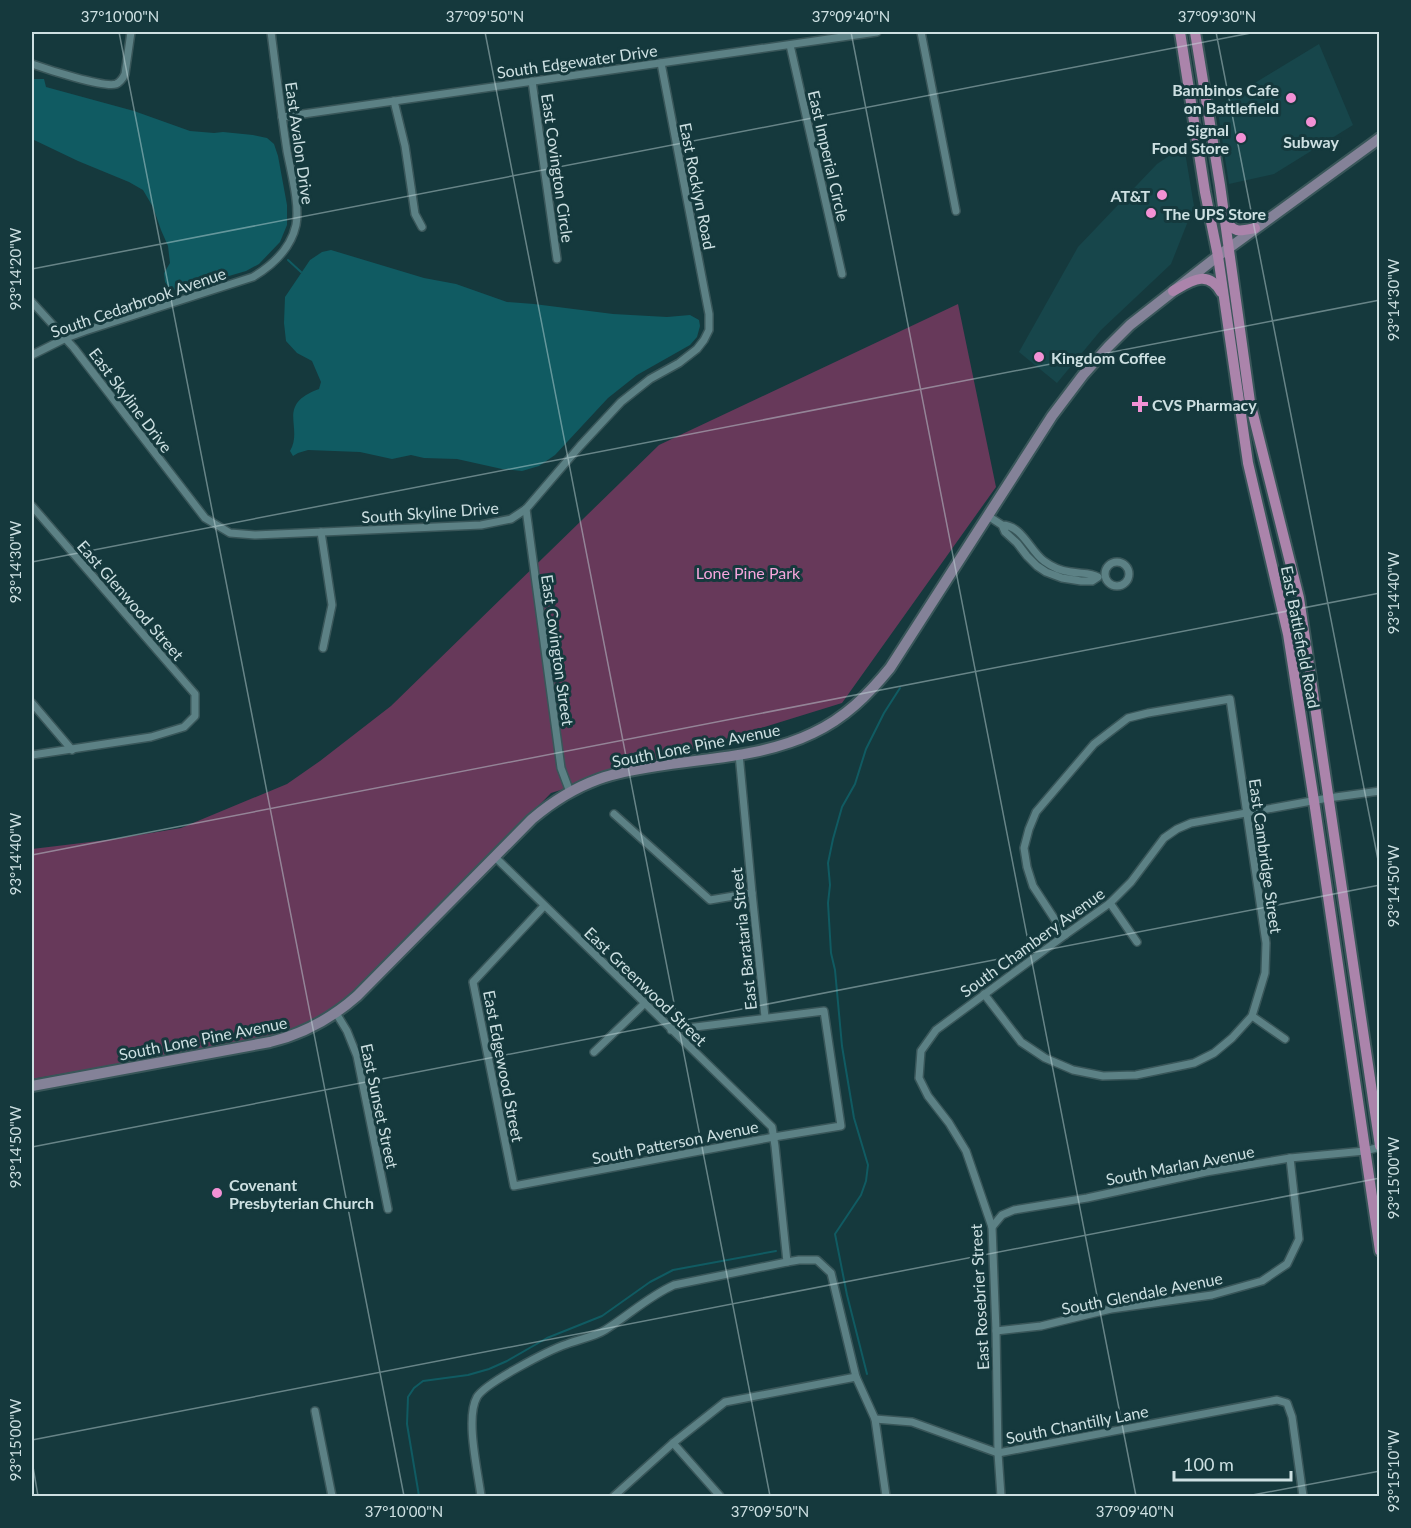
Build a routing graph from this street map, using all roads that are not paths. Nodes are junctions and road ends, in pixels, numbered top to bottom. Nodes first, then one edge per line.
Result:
1 (131, 32) edge
2 (271, 32) edge
3 (877, 32) edge
4 (921, 32) edge
5 (1180, 32) edge
6 (1195, 32) edge
7 (790, 45) junction
8 (661, 63) junction
9 (32, 64) edge
10 (532, 81) junction
11 (394, 101) junction
12 (282, 117) junction
13 (1380, 138) edge
14 (956, 211) dead end
15 (1224, 213) junction
16 (422, 227) dead end
17 (1255, 228) junction
18 (1229, 247) junction
19 (1218, 256) junction
20 (558, 259) dead end
21 (842, 274) dead end
22 (253, 277) joint
23 (1173, 291) junction
24 (1223, 298) junction
25 (32, 302) edge
26 (709, 314) joint
27 (66, 338) junction
28 (32, 355) edge
29 (32, 506) edge
30 (526, 509) junction
31 (988, 516) junction
32 (205, 518) joint
33 (321, 532) junction
34 (1102, 577) dead end
35 (323, 648) dead end
36 (32, 704) edge
37 (72, 750) junction
38 (739, 754) junction
39 (32, 755) edge
40 (1380, 791) edge
41 (570, 792) junction
42 (1328, 798) junction
43 (1314, 801) junction
44 (614, 814) dead end
45 (1247, 814) junction
46 (495, 857) junction
47 (752, 893) junction
48 (1110, 903) junction
49 (544, 906) junction
50 (1065, 935) junction
51 (1137, 942) dead end
52 (984, 994) junction
53 (645, 1003) junction
54 (336, 1013) junction
55 (1252, 1016) junction
56 (765, 1017) junction
57 (671, 1030) junction
58 (1285, 1039) dead end
59 (594, 1052) dead end
60 (919, 1078) joint
61 (32, 1086) edge
62 (841, 1126) joint
63 (774, 1137) junction
64 (1380, 1147) edge
65 (1365, 1151) junction
66 (1290, 1158) junction
67 (514, 1186) joint
68 (388, 1209) dead end
69 (992, 1227) junction
70 (1380, 1251) edge
71 (787, 1262) junction
72 (996, 1332) junction
73 (856, 1377) junction
74 (315, 1411) dead end
75 (875, 1419) junction
76 (673, 1443) junction
77 (998, 1453) junction
78 (332, 1497) edge
79 (481, 1497) edge
80 (614, 1497) edge
81 (720, 1497) edge
82 (886, 1497) edge
83 (1001, 1497) edge
84 (1303, 1497) edge

1 - 9 street
2 - 12 street, East Avalon Drive
3 - 7 street, South Edgewater Drive
4 - 14 street
5 - 19 main road, East Battlefield Road
6 - 15 main road, East Battlefield Road
7 - 8 street, South Edgewater Drive
7 - 21 street, East Imperial Circle
8 - 10 street, South Edgewater Drive
8 - 26 street, East Rocklyn Road
10 - 11 street, South Edgewater Drive
10 - 20 street, East Covington Circle
11 - 12 street, South Edgewater Drive
11 - 16 street
12 - 22 street, East Avalon Drive
13 - 17 main road, South Lone Pine Avenue
15 - 17 main road
15 - 18 main road, East Battlefield Road
17 - 18 main road, South Lone Pine Avenue
18 - 19 main road, South Lone Pine Avenue
18 - 42 main road, East Battlefield Road
19 - 23 main road, South Lone Pine Avenue
19 - 24 main road, East Battlefield Road
22 - 27 street, South Cedarbrook Avenue
23 - 24 main road
23 - 31 main road, South Lone Pine Avenue
24 - 43 main road, East Battlefield Road
25 - 27 street, East Skyline Drive
26 - 30 street, South Skyline Drive
27 - 28 street, South Cedarbrook Avenue
27 - 32 street, East Skyline Drive
29 - 37 street, East Glenwood Street
30 - 33 street, South Skyline Drive
30 - 41 street, East Covington Street
31 - 34 street
31 - 38 main road, South Lone Pine Avenue
32 - 33 street, South Skyline Drive
33 - 35 street
36 - 37 street
37 - 39 street
38 - 41 main road, South Lone Pine Avenue
38 - 47 street, East Barataria Street
40 - 42 street, South Chambery Avenue
41 - 46 main road, South Lone Pine Avenue
42 - 43 street, South Chambery Avenue
42 - 64 main road, East Battlefield Road
43 - 45 street, South Chambery Avenue
43 - 65 main road, East Battlefield Road
44 - 47 street
45 - 48 street, South Chambery Avenue
45 - 50 street, East Cambridge Street
45 - 55 street, East Cambridge Street
46 - 49 street, East Greenwood Street
46 - 54 main road, South Lone Pine Avenue
47 - 56 street, East Barataria Street
48 - 50 street, South Chambery Avenue
48 - 51 street
49 - 53 street, East Greenwood Street
49 - 67 street, East Edgewood Street
50 - 52 street, South Chambery Avenue
52 - 55 street
52 - 60 street, South Chambery Avenue
53 - 57 street, East Greenwood Street
53 - 59 street
54 - 61 main road, South Lone Pine Avenue
54 - 68 street, East Sunset Street
55 - 58 street
56 - 57 street
56 - 62 street, East Barataria Street
57 - 63 street, East Greenwood Street
60 - 69 street, East Rosebrier Street
62 - 63 street, South Patterson Avenue
63 - 67 street, South Patterson Avenue
63 - 71 street
64 - 65 street, South Marlan Avenue
65 - 66 street, South Marlan Avenue
65 - 70 main road, East Battlefield Road
66 - 69 street, South Marlan Avenue
66 - 72 street, South Glendale Avenue
69 - 72 street, East Rosebrier Street
71 - 73 street
71 - 79 street
72 - 77 street, East Rosebrier Street
73 - 75 street
73 - 76 street
74 - 78 street
75 - 77 street, South Chantilly Lane
75 - 82 street
76 - 80 street
76 - 81 street
77 - 83 street, East Rosebrier Street
77 - 84 street, South Chantilly Lane

